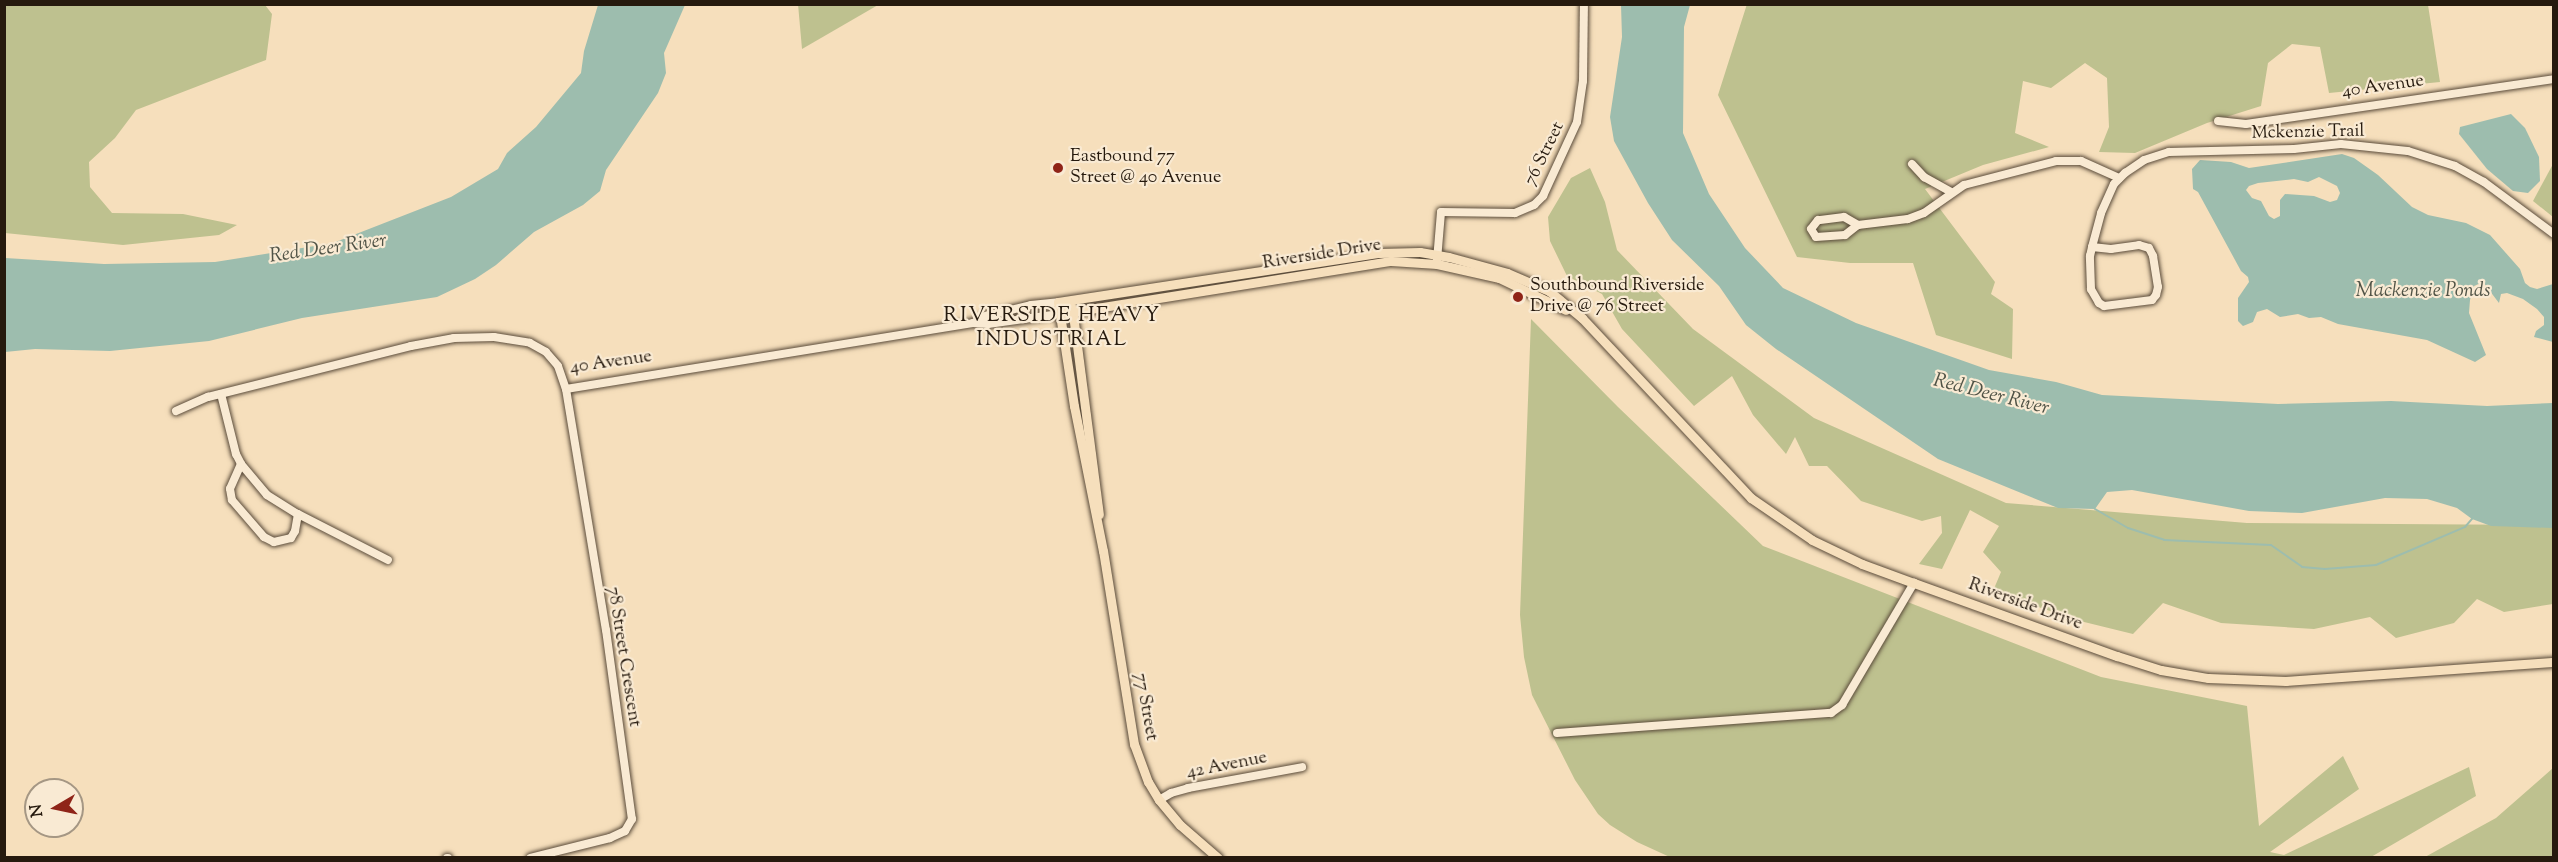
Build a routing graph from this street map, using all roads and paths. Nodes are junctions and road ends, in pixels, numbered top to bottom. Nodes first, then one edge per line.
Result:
1 (1584, 4) edge
2 (2553, 79) edge
3 (2218, 121) dead end
4 (1912, 164) dead end
5 (2119, 178) junction
6 (1951, 192) junction
7 (1858, 225) junction
8 (2553, 234) edge
9 (2092, 247) junction
10 (1438, 254) junction
11 (1437, 264) junction
12 (1071, 301) junction
13 (1058, 302) junction
14 (1073, 312) junction
15 (1059, 314) junction
16 (1582, 318) junction
17 (973, 323) junction
18 (566, 389) junction
19 (221, 394) junction
20 (176, 411) dead end
21 (241, 464) junction
22 (298, 514) junction
23 (1100, 534) junction
24 (388, 560) dead end
25 (1914, 584) junction
26 (2553, 662) edge
27 (1557, 734) dead end
28 (1302, 767) dead end
29 (1159, 800) junction
30 (530, 858) edge
31 (1218, 858) edge

1 - 10 street, 76 Street
2 - 3 street, 40 Avenue
4 - 6 street
5 - 6 street
5 - 8 street, Mckenzie Trail
5 - 9 street, Mckenzie Trail
6 - 7 street
7 - 7 street
9 - 9 street, Mckenzie Trail
10 - 11 street, 76 Street
10 - 12 main road, Riverside Drive
10 - 16 main road, Riverside Drive
11 - 14 main road, Riverside Drive
11 - 16 main road, Riverside Drive
12 - 13 main road, 40 Avenue
12 - 14 main road, 77 Street
13 - 15 main road, 77 Street
13 - 17 street, 40 Avenue
14 - 15 main road, Riverside Drive
14 - 23 main road, 77 Street
15 - 17 street, 40 Avenue
15 - 23 main road, 77 Street
16 - 25 main road, Riverside Drive
17 - 18 street, 40 Avenue
18 - 19 street, 40 Avenue
18 - 30 street, 78 Street Crescent
19 - 20 street, 40 Avenue
19 - 21 street
21 - 22 street
21 - 22 street
22 - 24 street
23 - 29 main road, 77 Street
25 - 26 main road, Riverside Drive
25 - 27 street
28 - 29 street, 42 Avenue
29 - 31 main road, 77 Street

